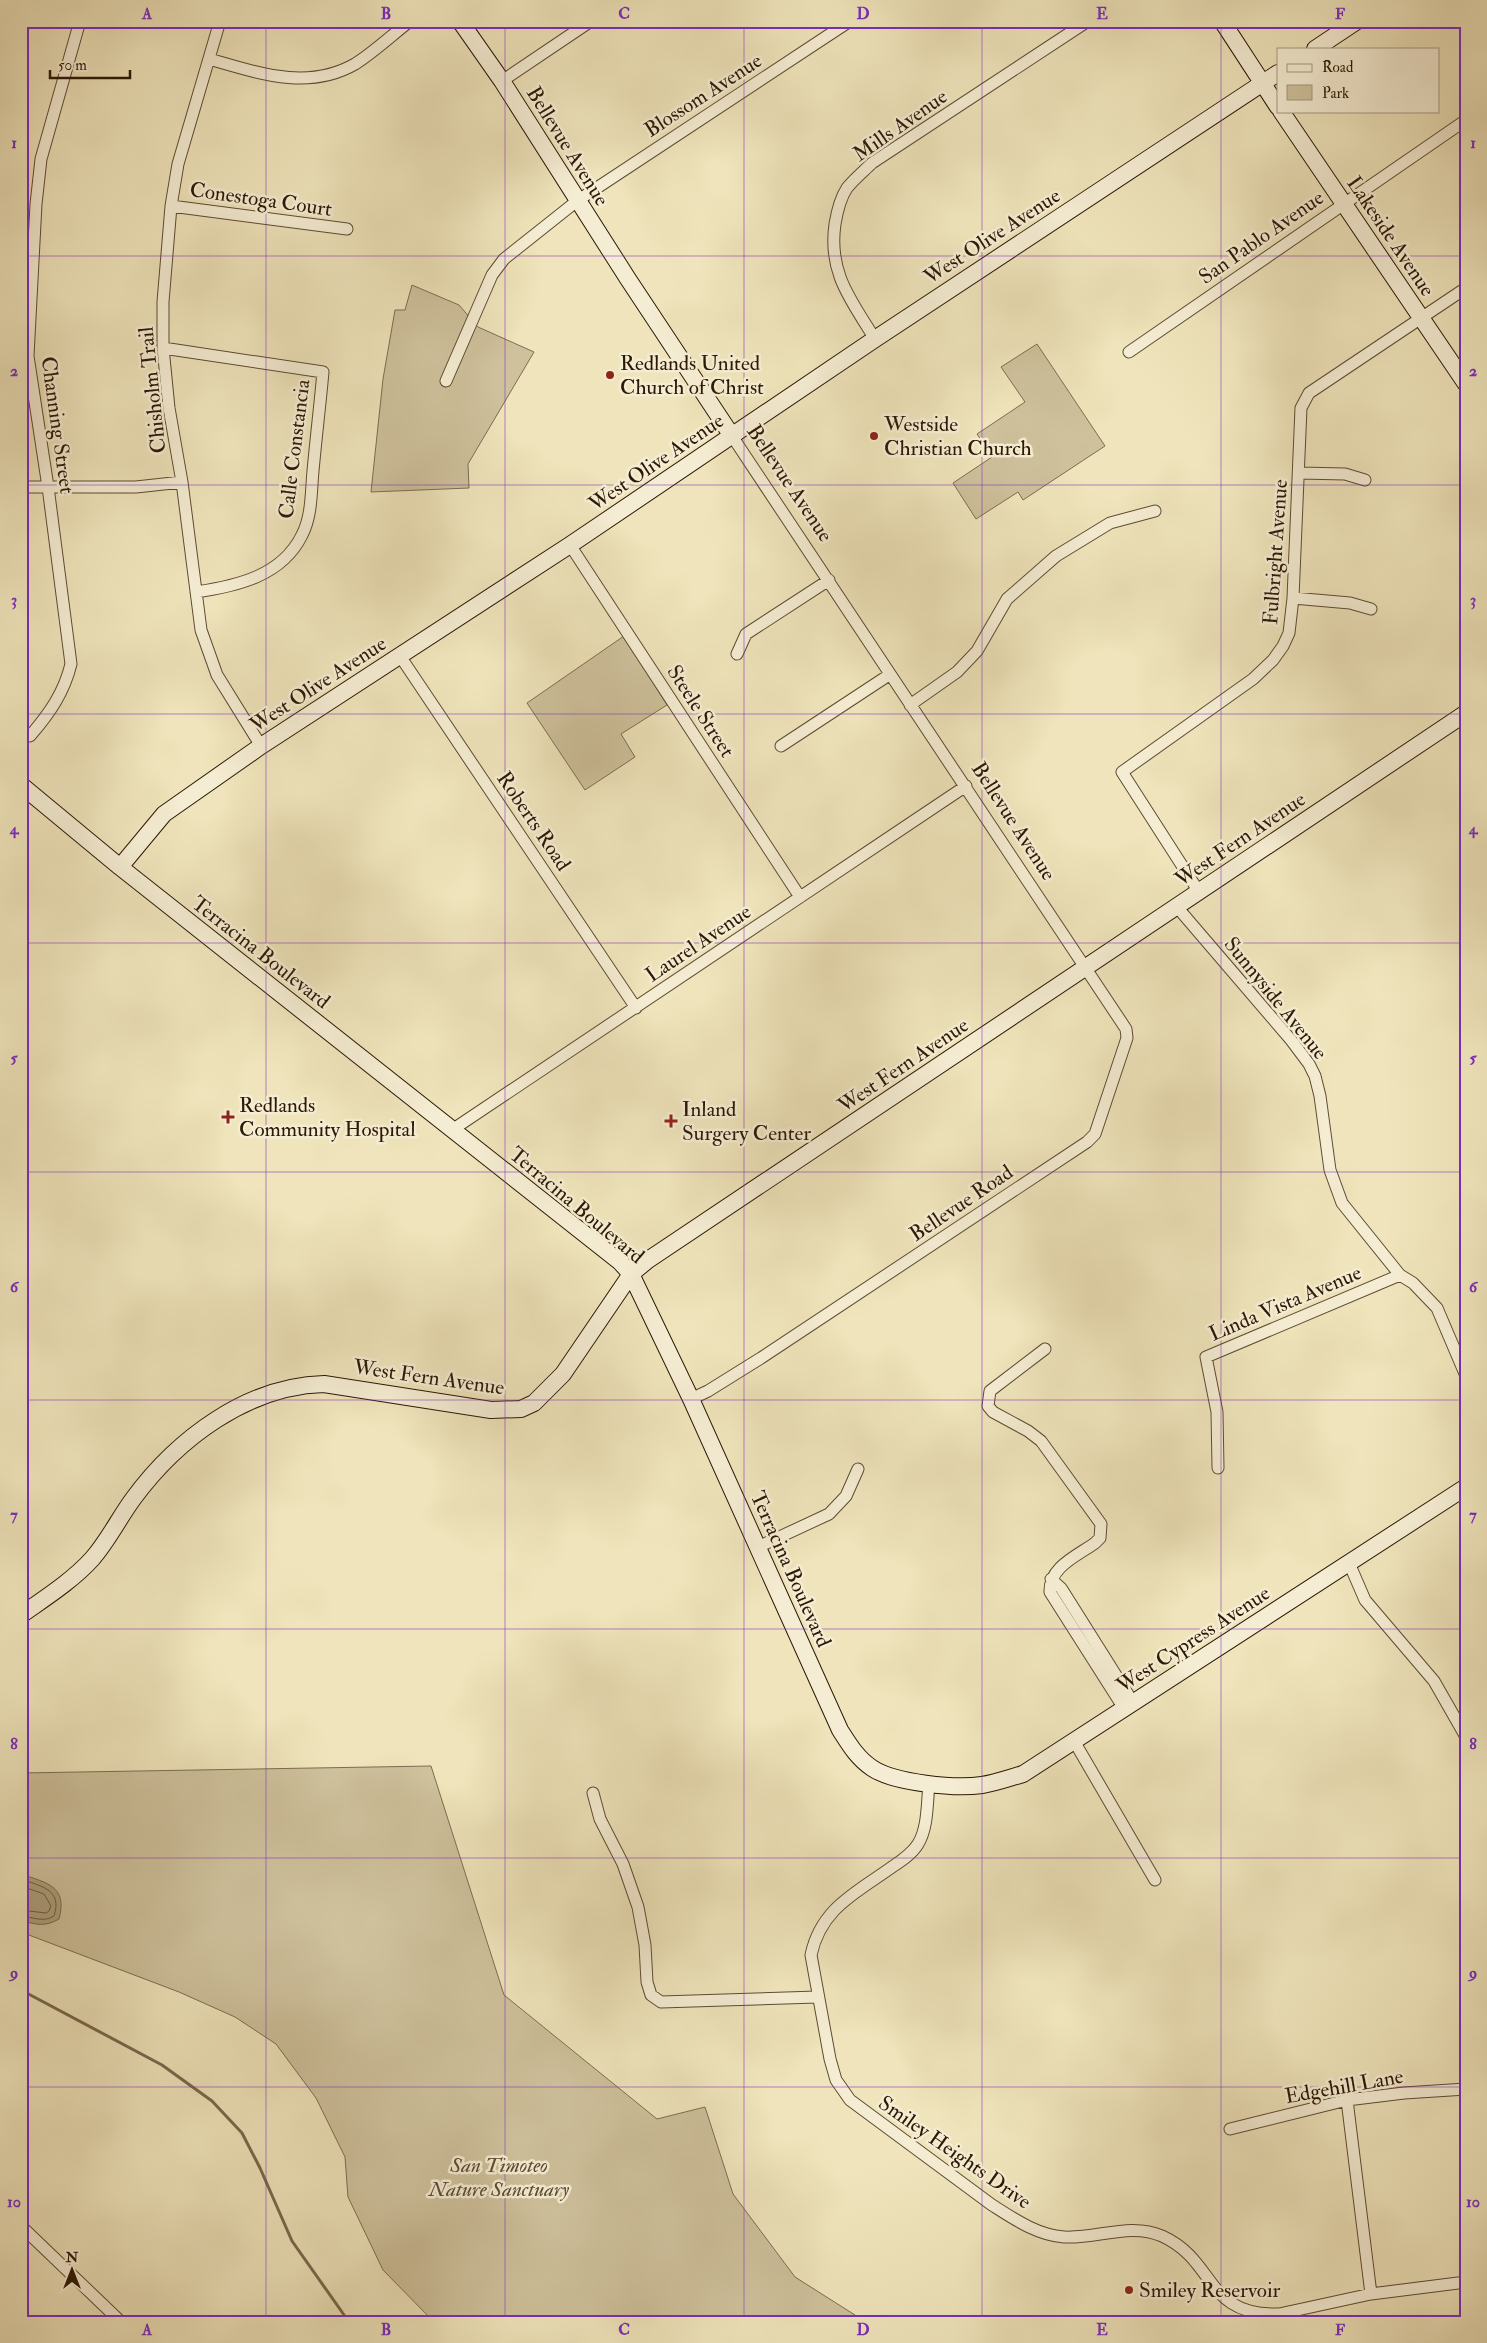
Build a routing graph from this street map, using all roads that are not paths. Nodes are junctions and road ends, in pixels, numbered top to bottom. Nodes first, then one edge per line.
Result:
1 (80, 21) edge
2 (220, 21) edge
3 (410, 21) edge
4 (460, 21) edge
5 (591, 21) edge
6 (850, 21) edge
7 (1088, 21) edge
8 (1222, 21) edge
9 (1357, 21) edge
10 (1316, 48) edge
11 (209, 59) junction
12 (1277, 74) edge
13 (502, 81) junction
14 (1262, 83) junction
15 (1277, 106) edge
16 (1282, 112) edge
17 (1466, 120) edge
18 (577, 201) junction
19 (1344, 202) junction
20 (171, 206) junction
21 (347, 229) dead end
22 (1466, 288) edge
23 (1421, 318) junction
24 (875, 340) junction
25 (163, 348) junction
26 (1129, 352) dead end
27 (446, 381) dead end
28 (1466, 384) edge
29 (732, 436) junction
30 (1300, 473) junction
31 (1365, 480) dead end
32 (182, 482) junction
33 (21, 487) edge
34 (48, 487) junction
35 (1156, 511) dead end
36 (570, 545) junction
37 (829, 580) junction
38 (196, 592) junction
39 (1293, 598) junction
40 (1371, 609) dead end
41 (736, 654) dead end
42 (400, 656) junction
43 (889, 675) junction
44 (910, 705) junction
45 (1466, 713) edge
46 (30, 736) dead end
47 (261, 746) junction
48 (781, 746) dead end
49 (21, 785) edge
50 (966, 786) junction
51 (120, 867) junction
52 (1199, 892) junction
53 (800, 897) junction
54 (1177, 907) junction
55 (1086, 969) junction
56 (636, 1008) junction
57 (452, 1130) junction
58 (631, 1274) junction
59 (1400, 1275) junction
60 (1045, 1349) dead end
61 (1466, 1376) edge
62 (691, 1398) junction
63 (1218, 1468) dead end
64 (858, 1469) dead end
65 (1466, 1487) edge
66 (758, 1547) junction
67 (1349, 1563) junction
68 (21, 1615) edge
69 (1129, 1707) junction
70 (1466, 1737) edge
71 (1074, 1741) junction
72 (929, 1784) junction
73 (593, 1793) dead end
74 (1155, 1880) dead end
75 (817, 1997) junction
76 (1466, 2089) edge
77 (1347, 2100) junction
78 (1230, 2129) dead end
79 (21, 2226) edge
80 (1466, 2282) edge
81 (1371, 2294) junction
82 (121, 2322) edge

1 - 34 street, Channing Street
2 - 11 street, Chisholm Trail
3 - 11 street
4 - 13 street, Bellevue Avenue
5 - 13 street
6 - 18 street, Blossom Avenue
7 - 24 street, Mills Avenue
8 - 14 street
9 - 10 street
11 - 20 street, Chisholm Trail
12 - 14 street, West Olive Avenue
13 - 18 street, Bellevue Avenue
14 - 15 street
14 - 24 street, West Olive Avenue
16 - 19 street, Lakeside Avenue
17 - 19 street, San Pablo Avenue
18 - 27 street, Blossom Avenue
18 - 29 street, Bellevue Avenue
19 - 23 street, Lakeside Avenue
19 - 26 street, San Pablo Avenue
20 - 21 street, Conestoga Court
20 - 25 street, Chisholm Trail
22 - 23 street, Fulbright Avenue
23 - 28 street, Lakeside Avenue
23 - 30 street, Fulbright Avenue
24 - 29 street, West Olive Avenue
25 - 32 street, Chisholm Trail
25 - 38 street, Calle Constancia
29 - 36 street, West Olive Avenue
29 - 37 street, Bellevue Avenue
30 - 31 street
30 - 39 street, Fulbright Avenue
32 - 34 street
32 - 38 street, Chisholm Trail
33 - 34 street
34 - 46 street, Channing Street
35 - 44 street
36 - 42 street, West Olive Avenue
36 - 53 street, Steele Street
37 - 41 street
37 - 43 street, Bellevue Avenue
38 - 47 street, Chisholm Trail
39 - 40 street
39 - 52 street, Fulbright Avenue
42 - 47 street, West Olive Avenue
42 - 56 street, Roberts Road
43 - 44 street, Bellevue Avenue
43 - 48 street
44 - 50 street, Bellevue Avenue
45 - 52 street, West Fern Avenue
47 - 51 street, West Olive Avenue
49 - 51 street, Terracina Boulevard
50 - 53 street, Laurel Avenue
50 - 55 street, Bellevue Avenue
51 - 57 street, Terracina Boulevard
52 - 54 street, West Fern Avenue
53 - 56 street, Laurel Avenue
54 - 55 street, West Fern Avenue
54 - 59 street, Sunnyside Avenue
55 - 58 street, West Fern Avenue
55 - 62 street, Bellevue Road
56 - 57 street, Laurel Avenue
57 - 58 street, Terracina Boulevard
58 - 62 street, Terracina Boulevard
58 - 68 street, West Fern Avenue
59 - 61 street, Sunnyside Avenue
59 - 63 street, Linda Vista Avenue
60 - 69 street
62 - 66 street, Terracina Boulevard
64 - 66 street
65 - 67 street, West Cypress Avenue
66 - 72 street, Terracina Boulevard
67 - 69 street, West Cypress Avenue
67 - 70 street
69 - 71 street, West Cypress Avenue
71 - 72 street, West Cypress Avenue
71 - 74 street
72 - 75 street, Smiley Heights Drive
73 - 75 street
75 - 81 street, Smiley Heights Drive
76 - 77 street, Edgehill Lane
77 - 78 street, Edgehill Lane
77 - 81 street
79 - 82 street
80 - 81 street, Smiley Heights Drive

